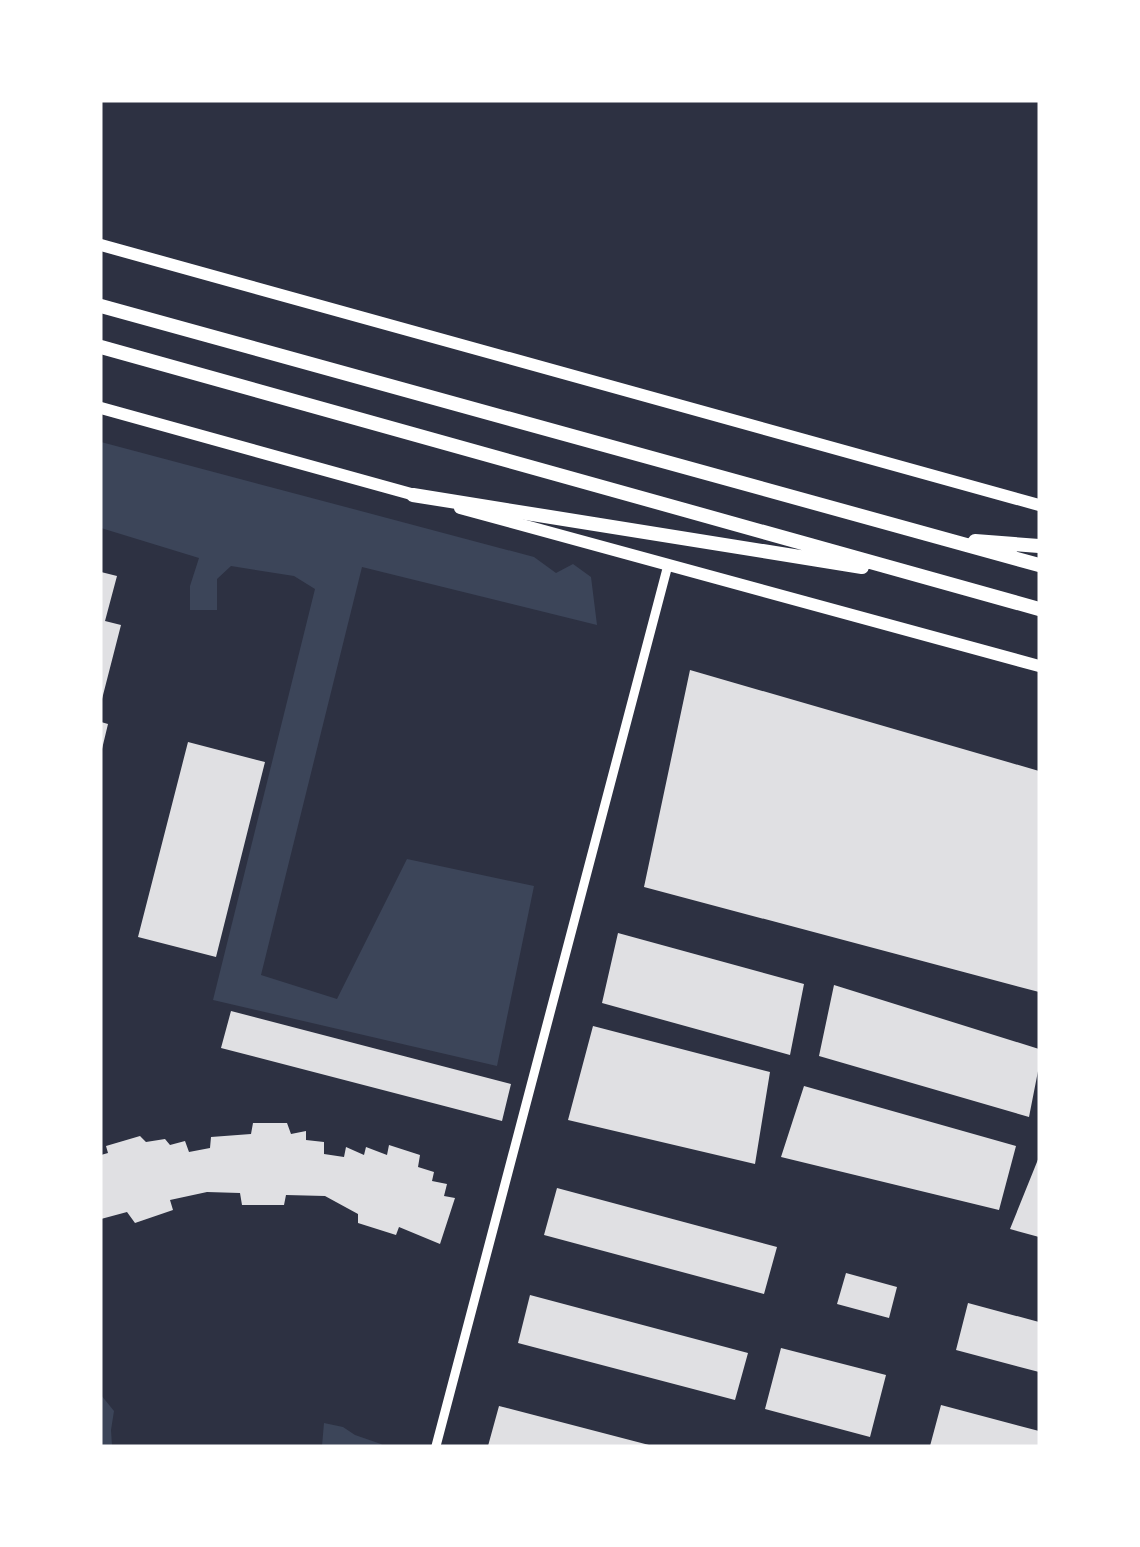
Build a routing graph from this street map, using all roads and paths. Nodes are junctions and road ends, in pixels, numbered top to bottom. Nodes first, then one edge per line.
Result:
1 (101, 245) edge
2 (101, 306) edge
3 (101, 347) edge
4 (101, 408) edge
5 (413, 495) junction
6 (1039, 505) edge
7 (941, 538) junction
8 (1039, 546) edge
9 (668, 564) junction
10 (1039, 565) edge
11 (928, 578) junction
12 (1039, 608) edge
13 (1039, 666) edge
14 (436, 1446) edge

1 - 6 main road
2 - 7 highway
3 - 11 highway
4 - 5 main road
5 - 9 main road
5 - 11 highway
7 - 8 highway
7 - 10 highway
9 - 13 main road
9 - 14 street
11 - 12 highway

